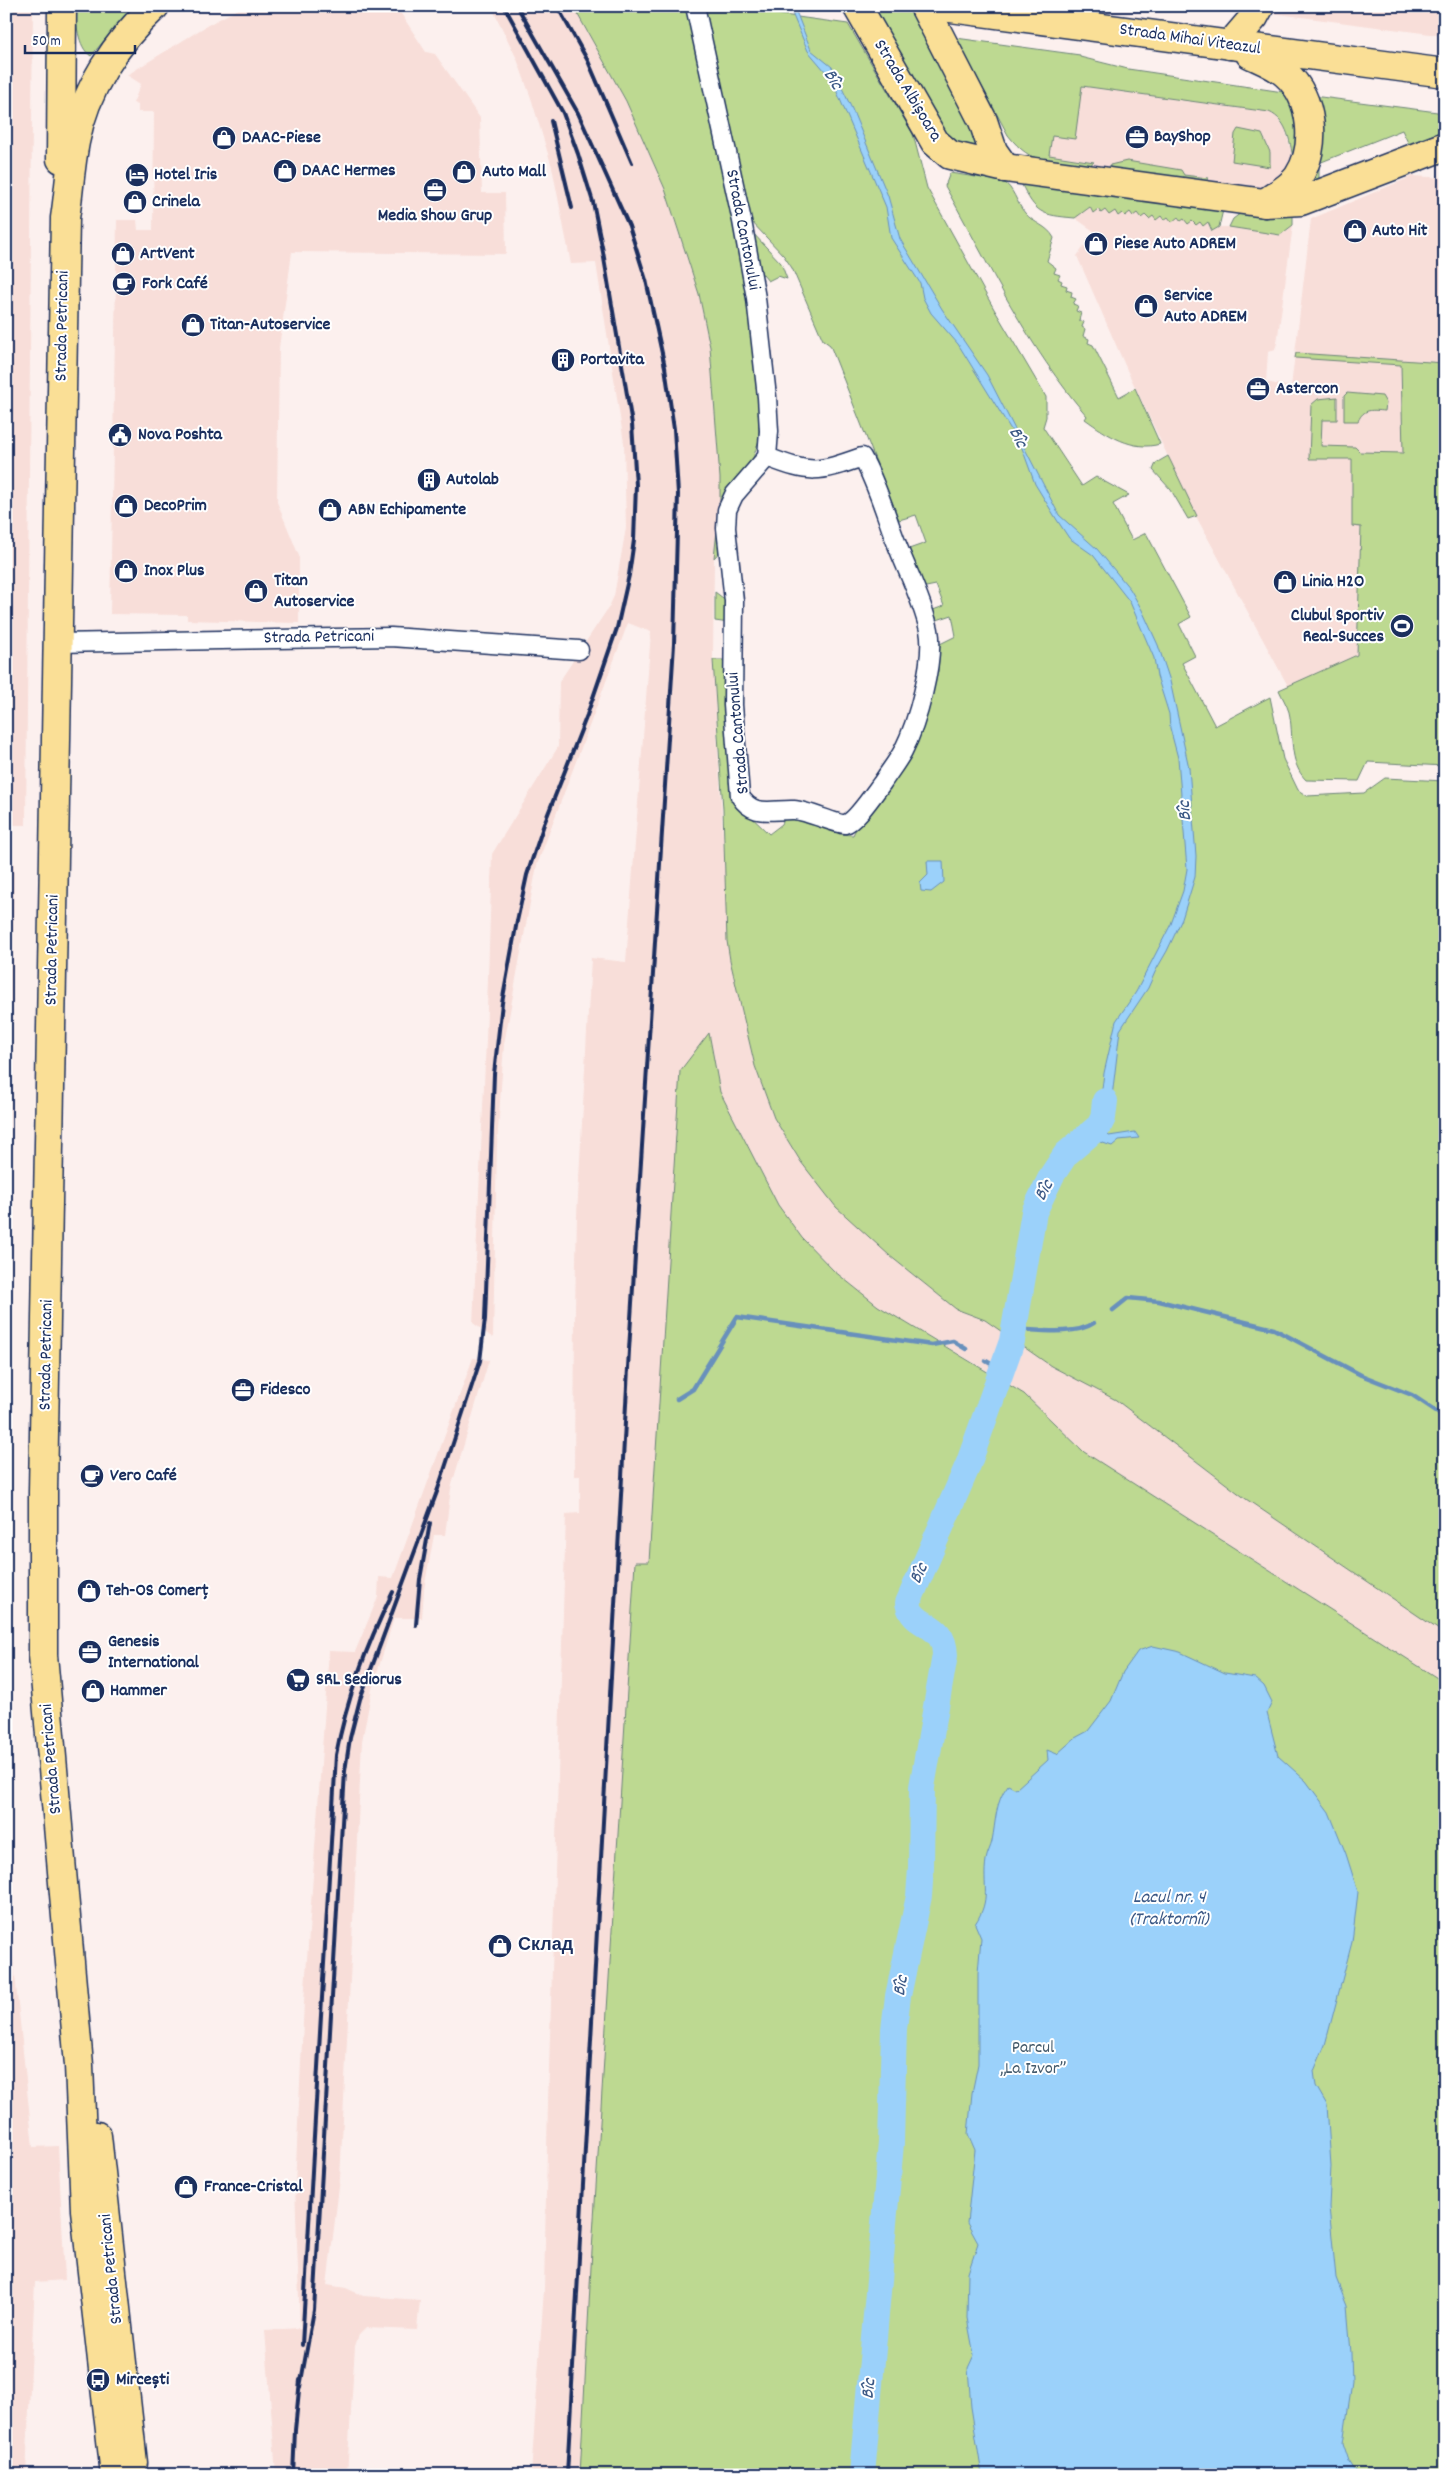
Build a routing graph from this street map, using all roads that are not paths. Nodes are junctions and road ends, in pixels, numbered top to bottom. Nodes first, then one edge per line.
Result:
1 (62, 6) edge
2 (155, 6) edge
3 (695, 6) edge
4 (857, 6) edge
5 (924, 6) edge
6 (935, 6) edge
7 (1260, 6) edge
8 (1230, 45) junction
9 (1445, 73) edge
10 (982, 121) junction
11 (1445, 146) edge
12 (1005, 168) junction
13 (1036, 172) junction
14 (1265, 202) junction
15 (66, 218) junction
16 (767, 457) junction
17 (57, 643) junction
18 (579, 650) dead end
19 (79, 2065) junction
20 (116, 2475) edge
21 (134, 2475) edge

1 - 15 main road, Strada Petricani
2 - 15 main road, Strada Petricani
3 - 16 street, Strada Cantonului
4 - 12 main road, Strada Albișoara
5 - 10 main road
6 - 8 main road, Strada Mihai Viteazul
7 - 8 main road
8 - 9 main road, Strada Mihai Viteazul
8 - 14 main road
10 - 12 main road
10 - 13 main road
11 - 14 main road, Strada Albișoara
12 - 13 main road, Strada Albișoara
13 - 14 main road, Strada Albișoara
15 - 17 main road, Strada Petricani
16 - 16 street, Strada Cantonului
17 - 18 street, Strada Petricani
17 - 19 main road, Strada Petricani
19 - 20 main road, Strada Petricani
19 - 21 main road, Strada Petricani

